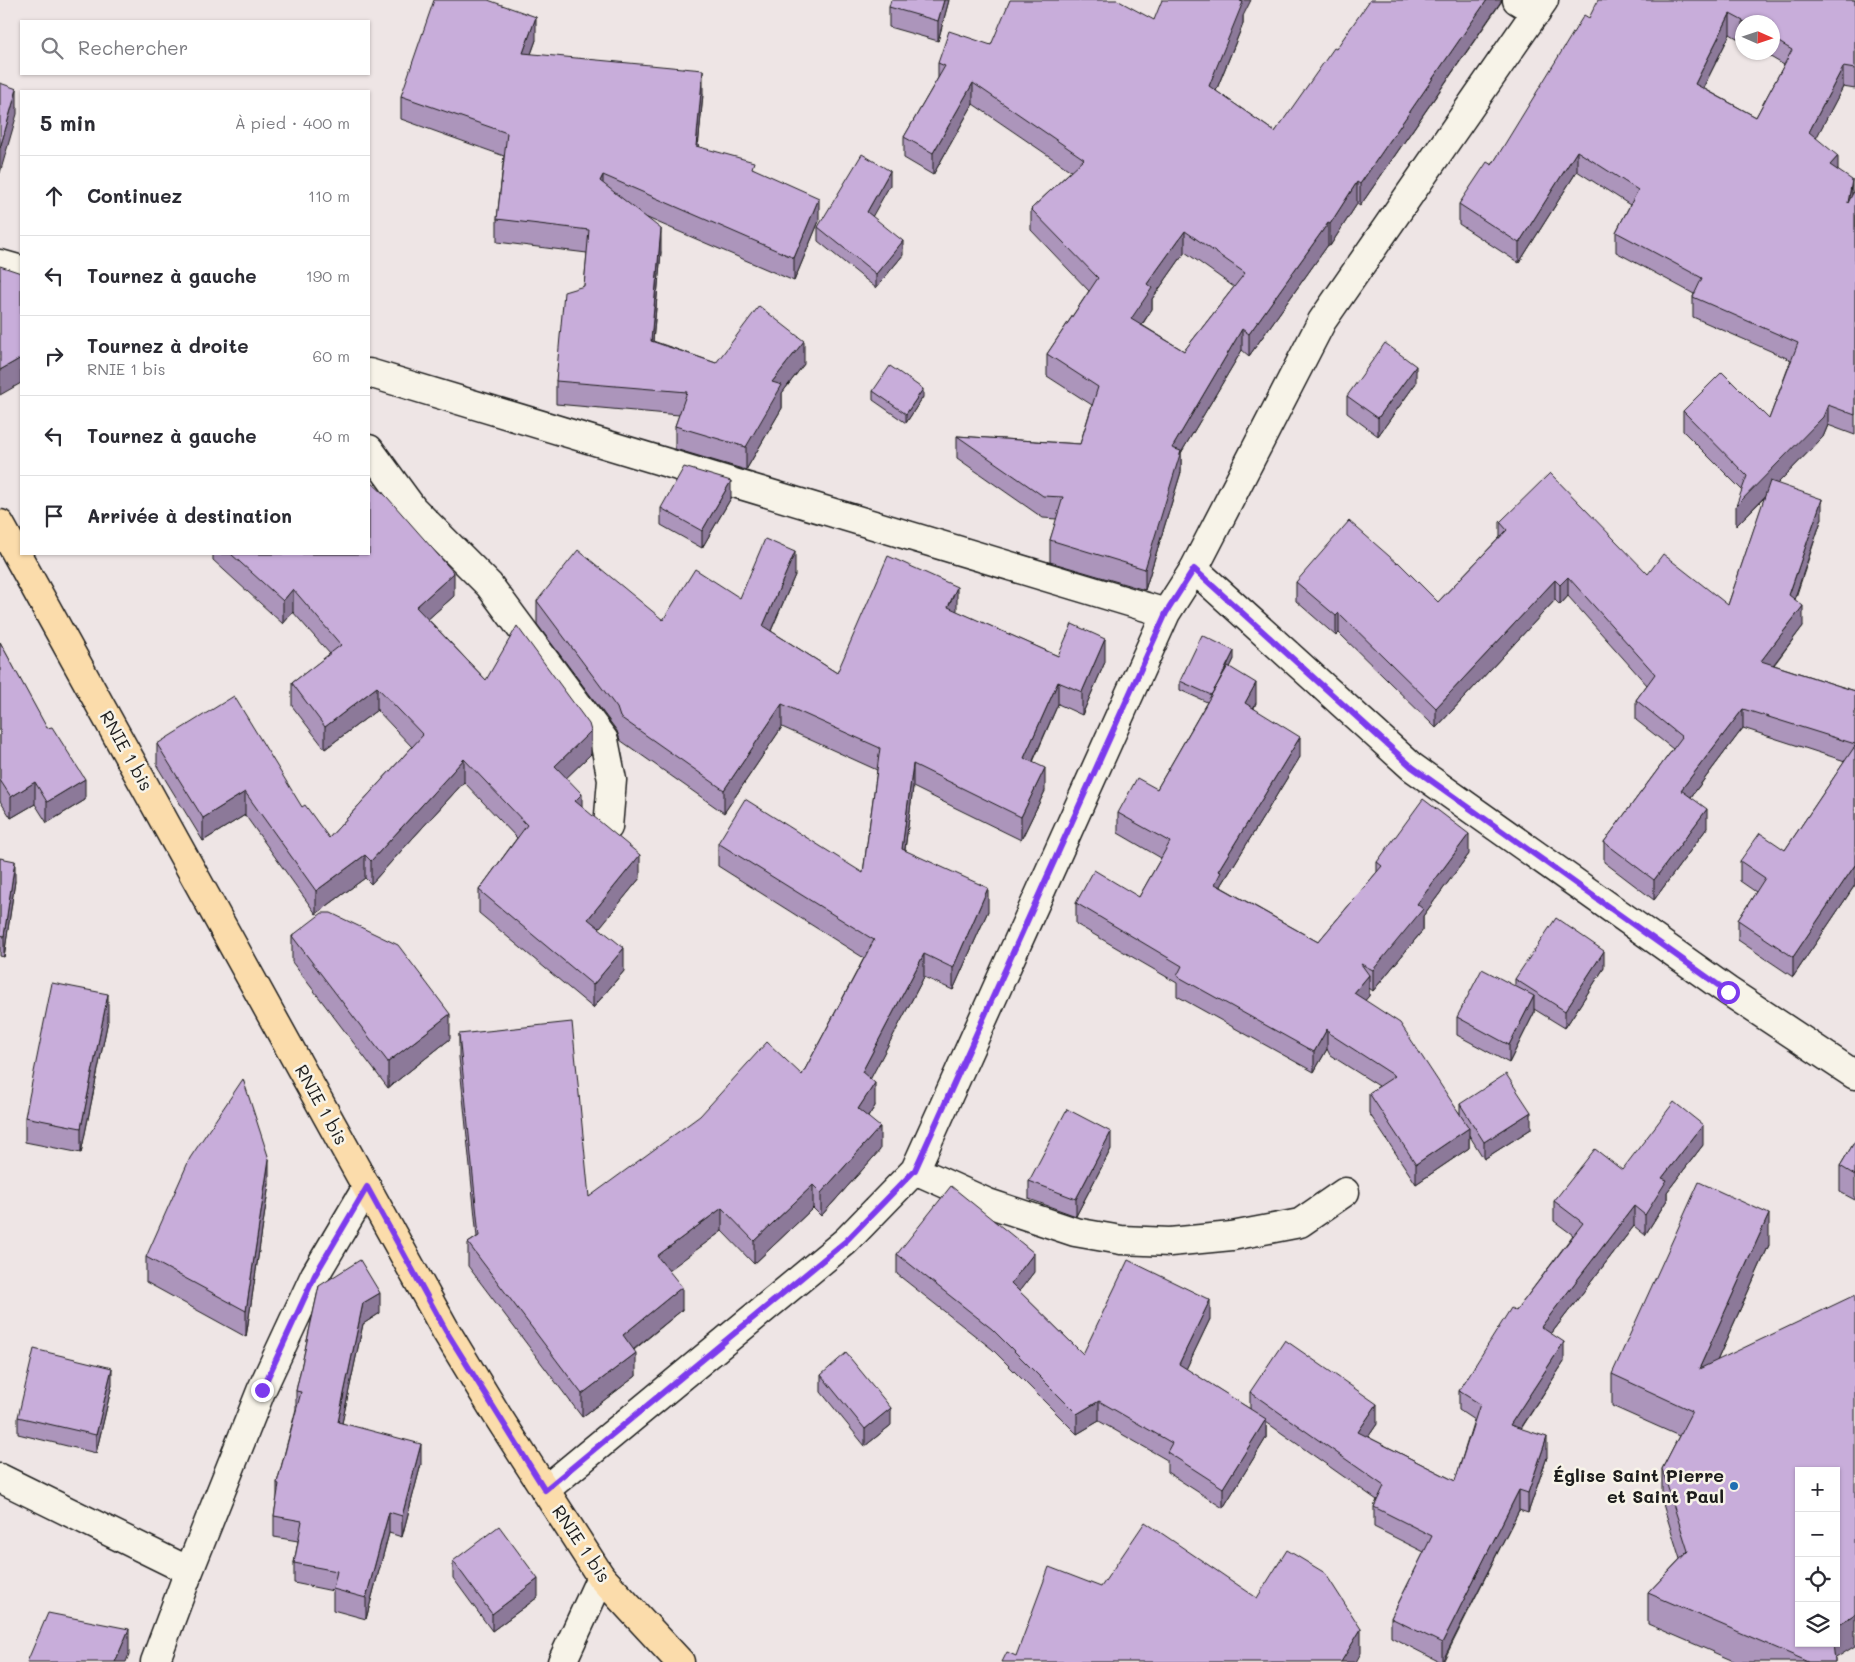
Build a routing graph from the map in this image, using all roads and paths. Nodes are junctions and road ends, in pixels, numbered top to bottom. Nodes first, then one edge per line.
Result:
1 (1533, 4) edge
2 (0, 264) edge
3 (20, 270) edge
4 (370, 373) edge
5 (370, 450) edge
6 (0, 524) edge
7 (1194, 569) junction
8 (1166, 613) junction
9 (608, 827) edge
10 (1855, 1076) edge
11 (915, 1170) junction
12 (367, 1187) junction
13 (1345, 1192) dead end
14 (0, 1478) edge
15 (545, 1490) junction
16 (189, 1571) junction
17 (601, 1578) junction
18 (155, 1662) edge
19 (562, 1662) edge
20 (680, 1662) edge

1 - 7 street
2 - 3 street
4 - 8 street
5 - 9 street
6 - 12 main road, RNIE 1 bis
7 - 8 street
7 - 10 street
8 - 11 street
11 - 13 street
11 - 15 street
12 - 15 main road, RNIE 1 bis
12 - 16 street
14 - 16 street
15 - 17 main road, RNIE 1 bis
16 - 18 street
17 - 19 street
17 - 20 main road, RNIE 1 bis

